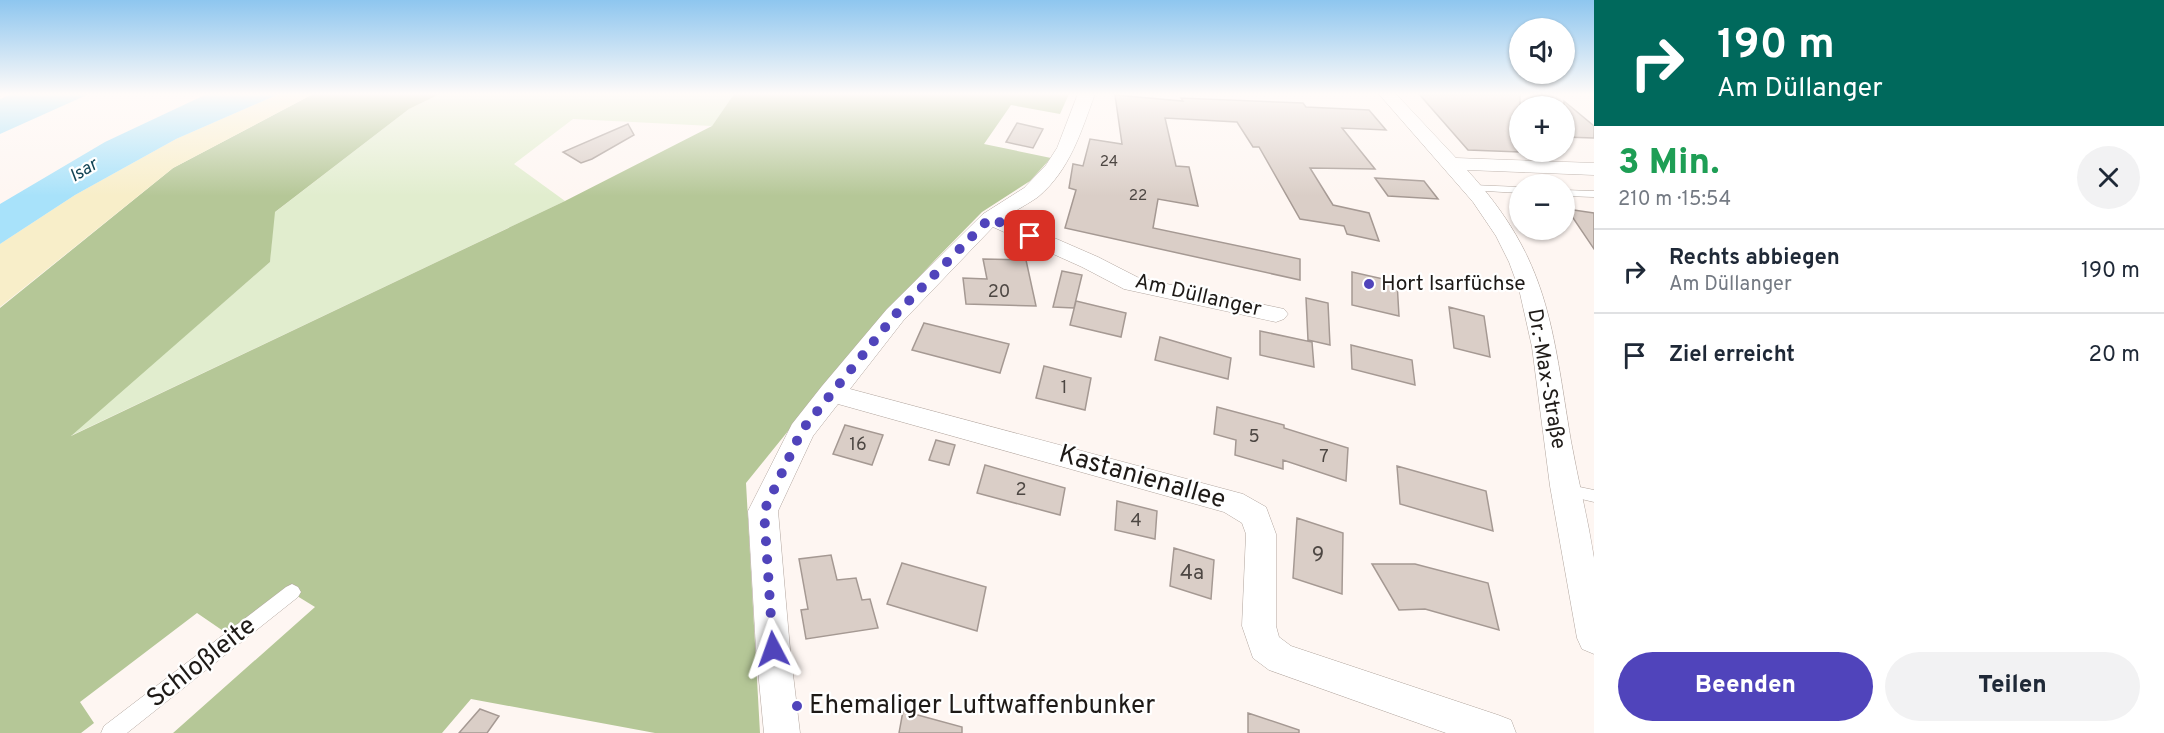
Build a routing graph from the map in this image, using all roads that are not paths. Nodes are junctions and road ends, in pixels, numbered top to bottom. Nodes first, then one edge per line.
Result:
1 (1073, 128) edge
2 (1418, 128) edge
3 (1451, 164) junction
4 (1594, 169) edge
5 (1472, 188) junction
6 (1509, 190) edge
7 (1575, 193) edge
8 (1594, 194) edge
9 (990, 218) junction
10 (1276, 314) dead end
11 (831, 393) junction
12 (1565, 490) junction
13 (1594, 496) edge
14 (292, 592) dead end
15 (1594, 638) edge
16 (111, 733) edge
17 (782, 733) edge
18 (1498, 733) edge

1 - 9 street
2 - 3 street, Dr.-Max-Straße
3 - 4 street
3 - 5 street, Dr.-Max-Straße
5 - 6 lane
5 - 12 street, Dr.-Max-Straße
7 - 8 lane
9 - 10 street, Am Düllanger
9 - 11 street
11 - 17 street
11 - 18 street, Kastanienallee
12 - 13 lane
12 - 15 street, Dr.-Max-Straße
14 - 16 lane, Schloßleite

